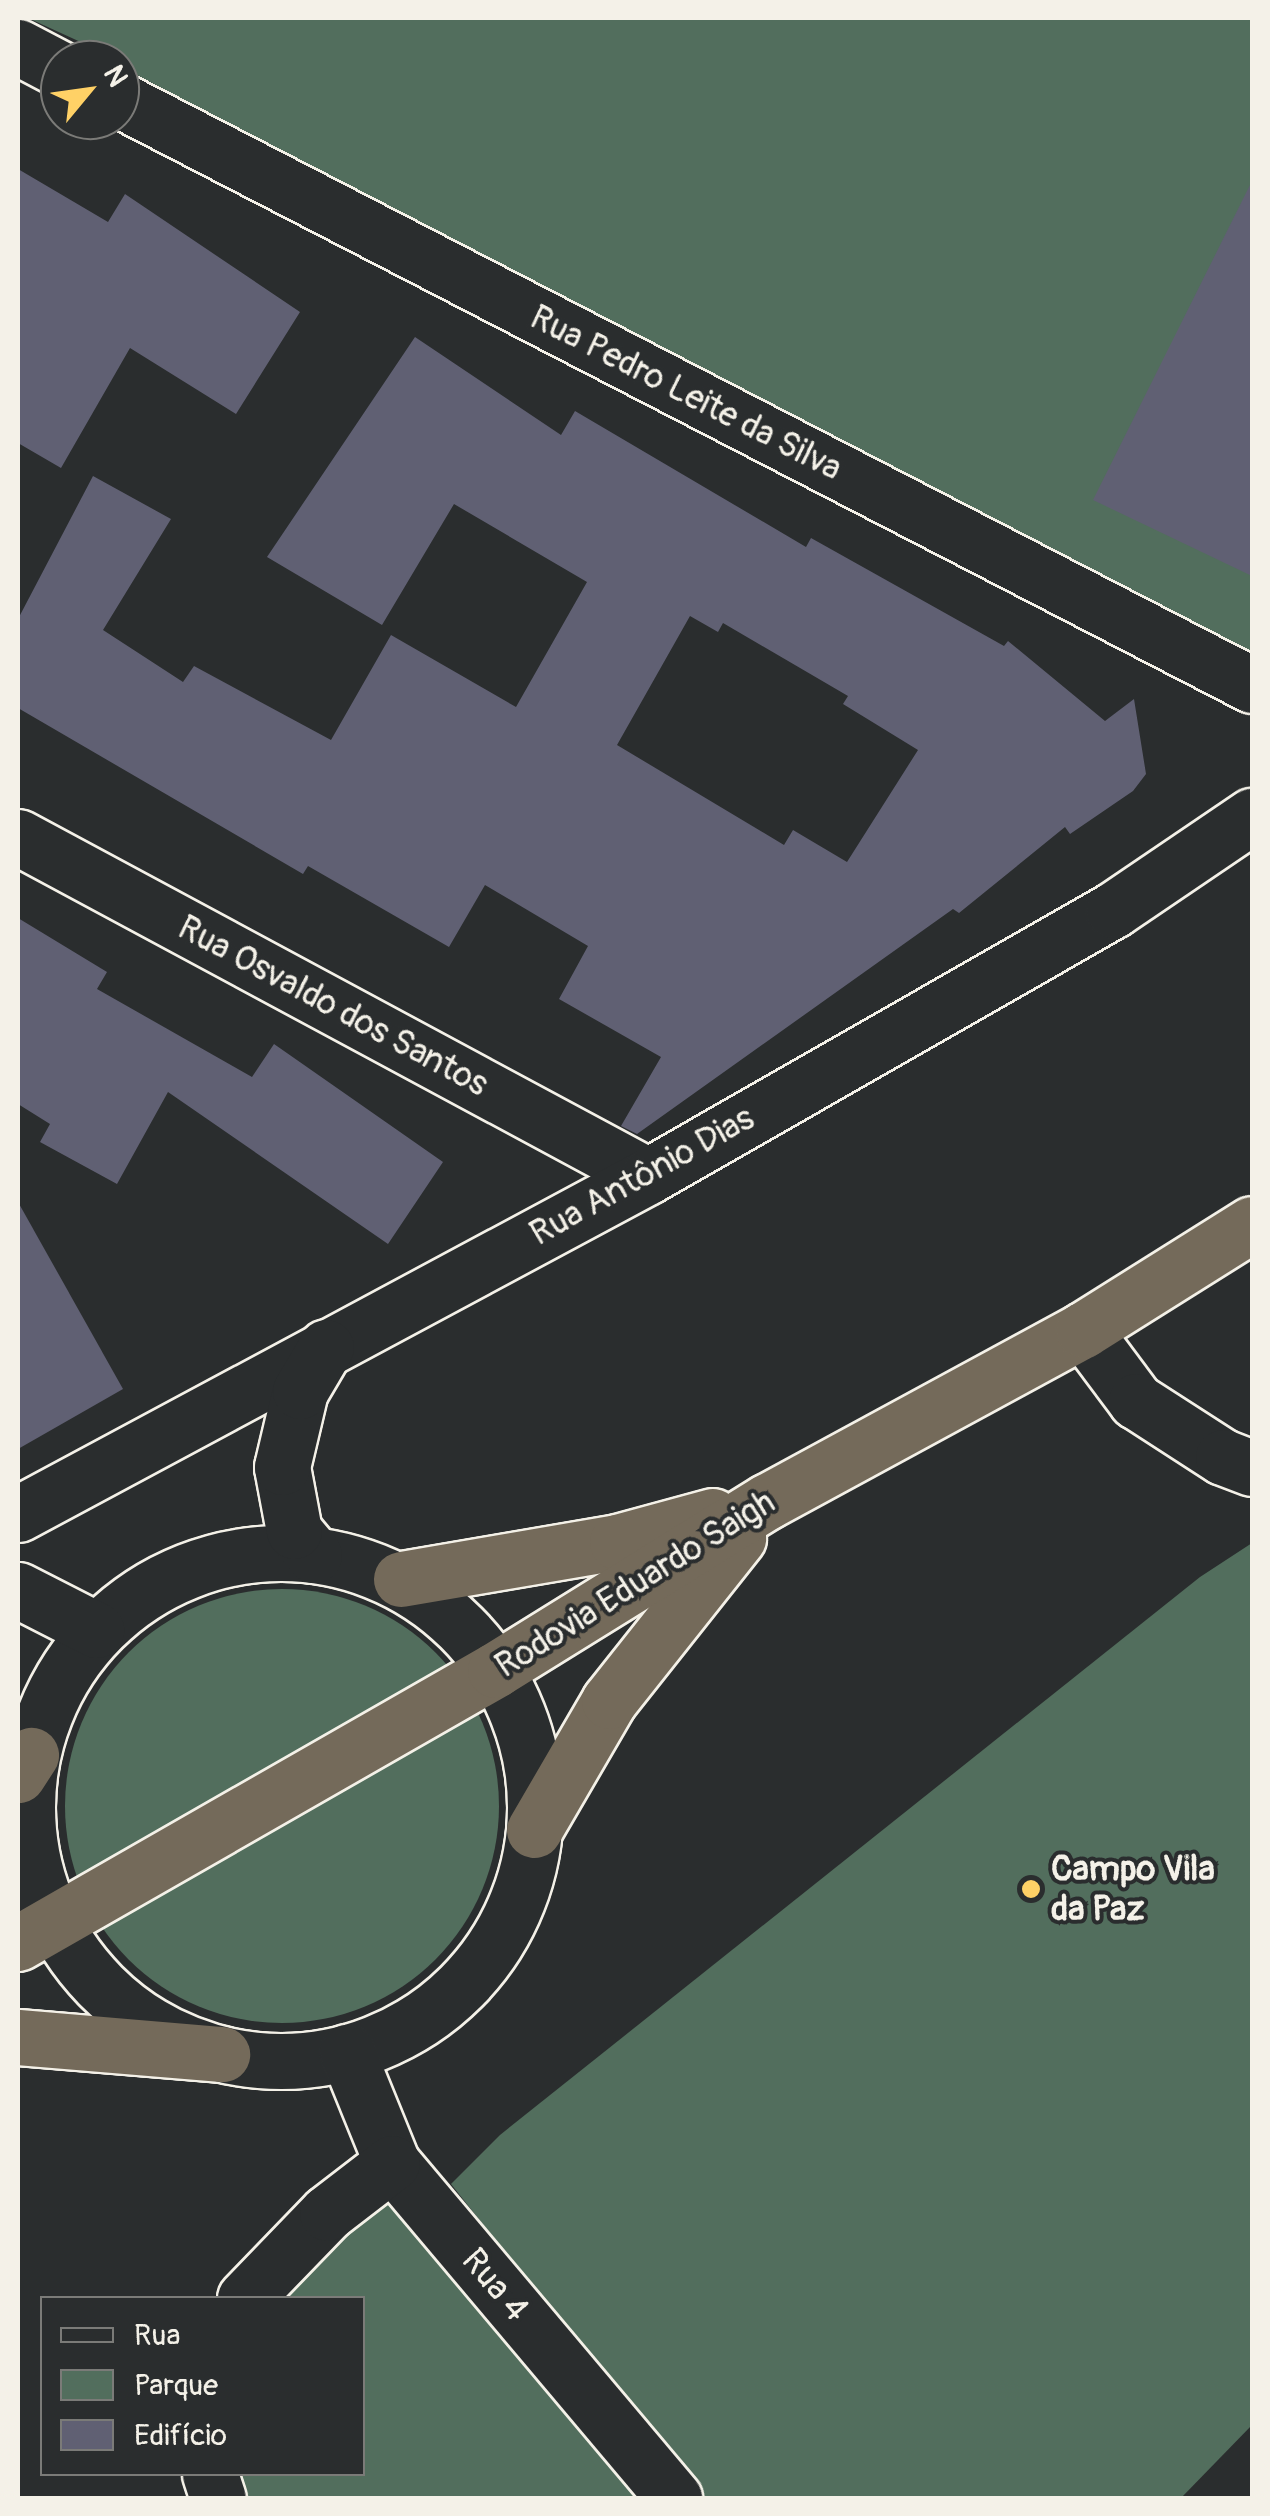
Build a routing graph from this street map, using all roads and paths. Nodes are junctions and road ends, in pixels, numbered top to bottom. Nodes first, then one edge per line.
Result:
1 (140, 110) edge
2 (1252, 686) edge
3 (1252, 816) edge
4 (18, 837) edge
5 (648, 1176) junction
6 (1252, 1224) edge
7 (1083, 1330) junction
8 (326, 1347) junction
9 (1252, 1468) edge
10 (768, 1500) junction
11 (18, 1514) edge
12 (314, 1555) junction
13 (402, 1579) junction
14 (18, 1590) edge
15 (96, 1630) junction
16 (495, 1670) junction
17 (24, 1765) edge
18 (534, 1830) junction
19 (36, 1933) edge
20 (18, 2037) edge
21 (347, 2052) junction
22 (222, 2054) junction
23 (392, 2163) junction
24 (247, 2296) edge
25 (674, 2498) edge

1 - 2 street, Rua Pedro Leite da Silva
3 - 5 street, Rua Antônio Dias
4 - 5 street, Rua Osvaldo dos Santos
5 - 8 street, Rua Antônio Dias
6 - 7 highway, Rodovia Eduardo Saigh
7 - 9 street
7 - 10 highway, Rodovia Eduardo Saigh
8 - 11 street, Rua Antônio Dias
8 - 12 street
10 - 13 highway
10 - 16 highway, Rodovia Eduardo Saigh
10 - 18 highway
12 - 13 street
12 - 15 street
13 - 16 street
14 - 15 street
15 - 17 street
16 - 18 street
16 - 19 highway, Rodovia Eduardo Saigh
17 - 19 street
18 - 21 street
19 - 22 street
20 - 22 highway
21 - 22 street
21 - 23 street, Rua 4
23 - 24 street
23 - 25 street, Rua 4

